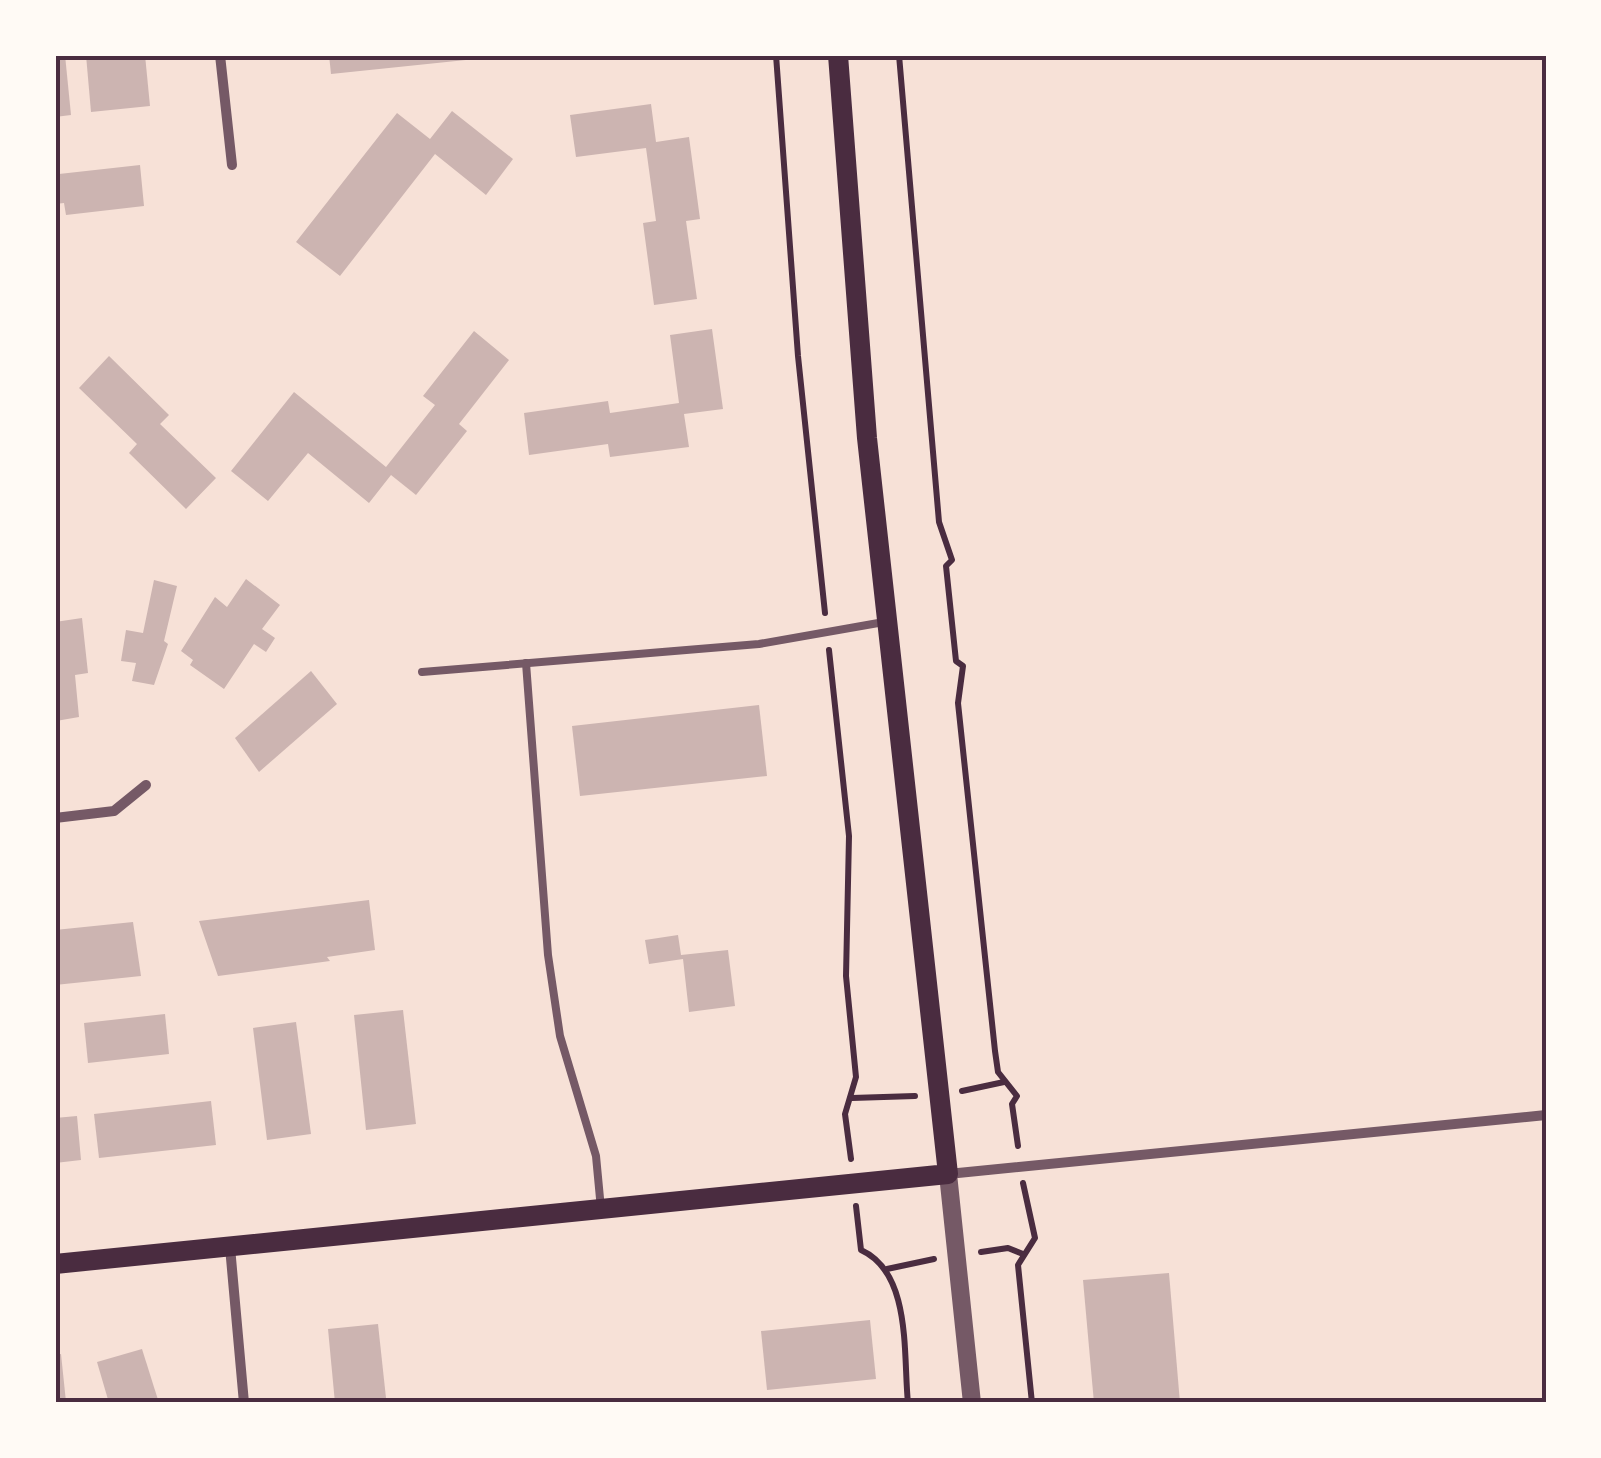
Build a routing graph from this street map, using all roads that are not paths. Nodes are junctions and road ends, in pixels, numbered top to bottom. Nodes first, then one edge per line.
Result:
1 (220, 55) edge
2 (838, 55) edge
3 (232, 165) dead end
4 (886, 622) junction
5 (526, 663) junction
6 (422, 672) dead end
7 (146, 785) dead end
8 (55, 818) edge
9 (1546, 1115) edge
10 (948, 1174) junction
11 (601, 1209) junction
12 (230, 1246) junction
13 (55, 1264) edge
14 (244, 1403) edge
15 (972, 1403) edge

1 - 3 street
2 - 4 main road
4 - 5 lane
4 - 10 main road
5 - 6 lane
5 - 11 lane
7 - 8 street
9 - 10 street
10 - 11 main road
10 - 15 street
11 - 12 main road
12 - 13 main road
12 - 14 street

